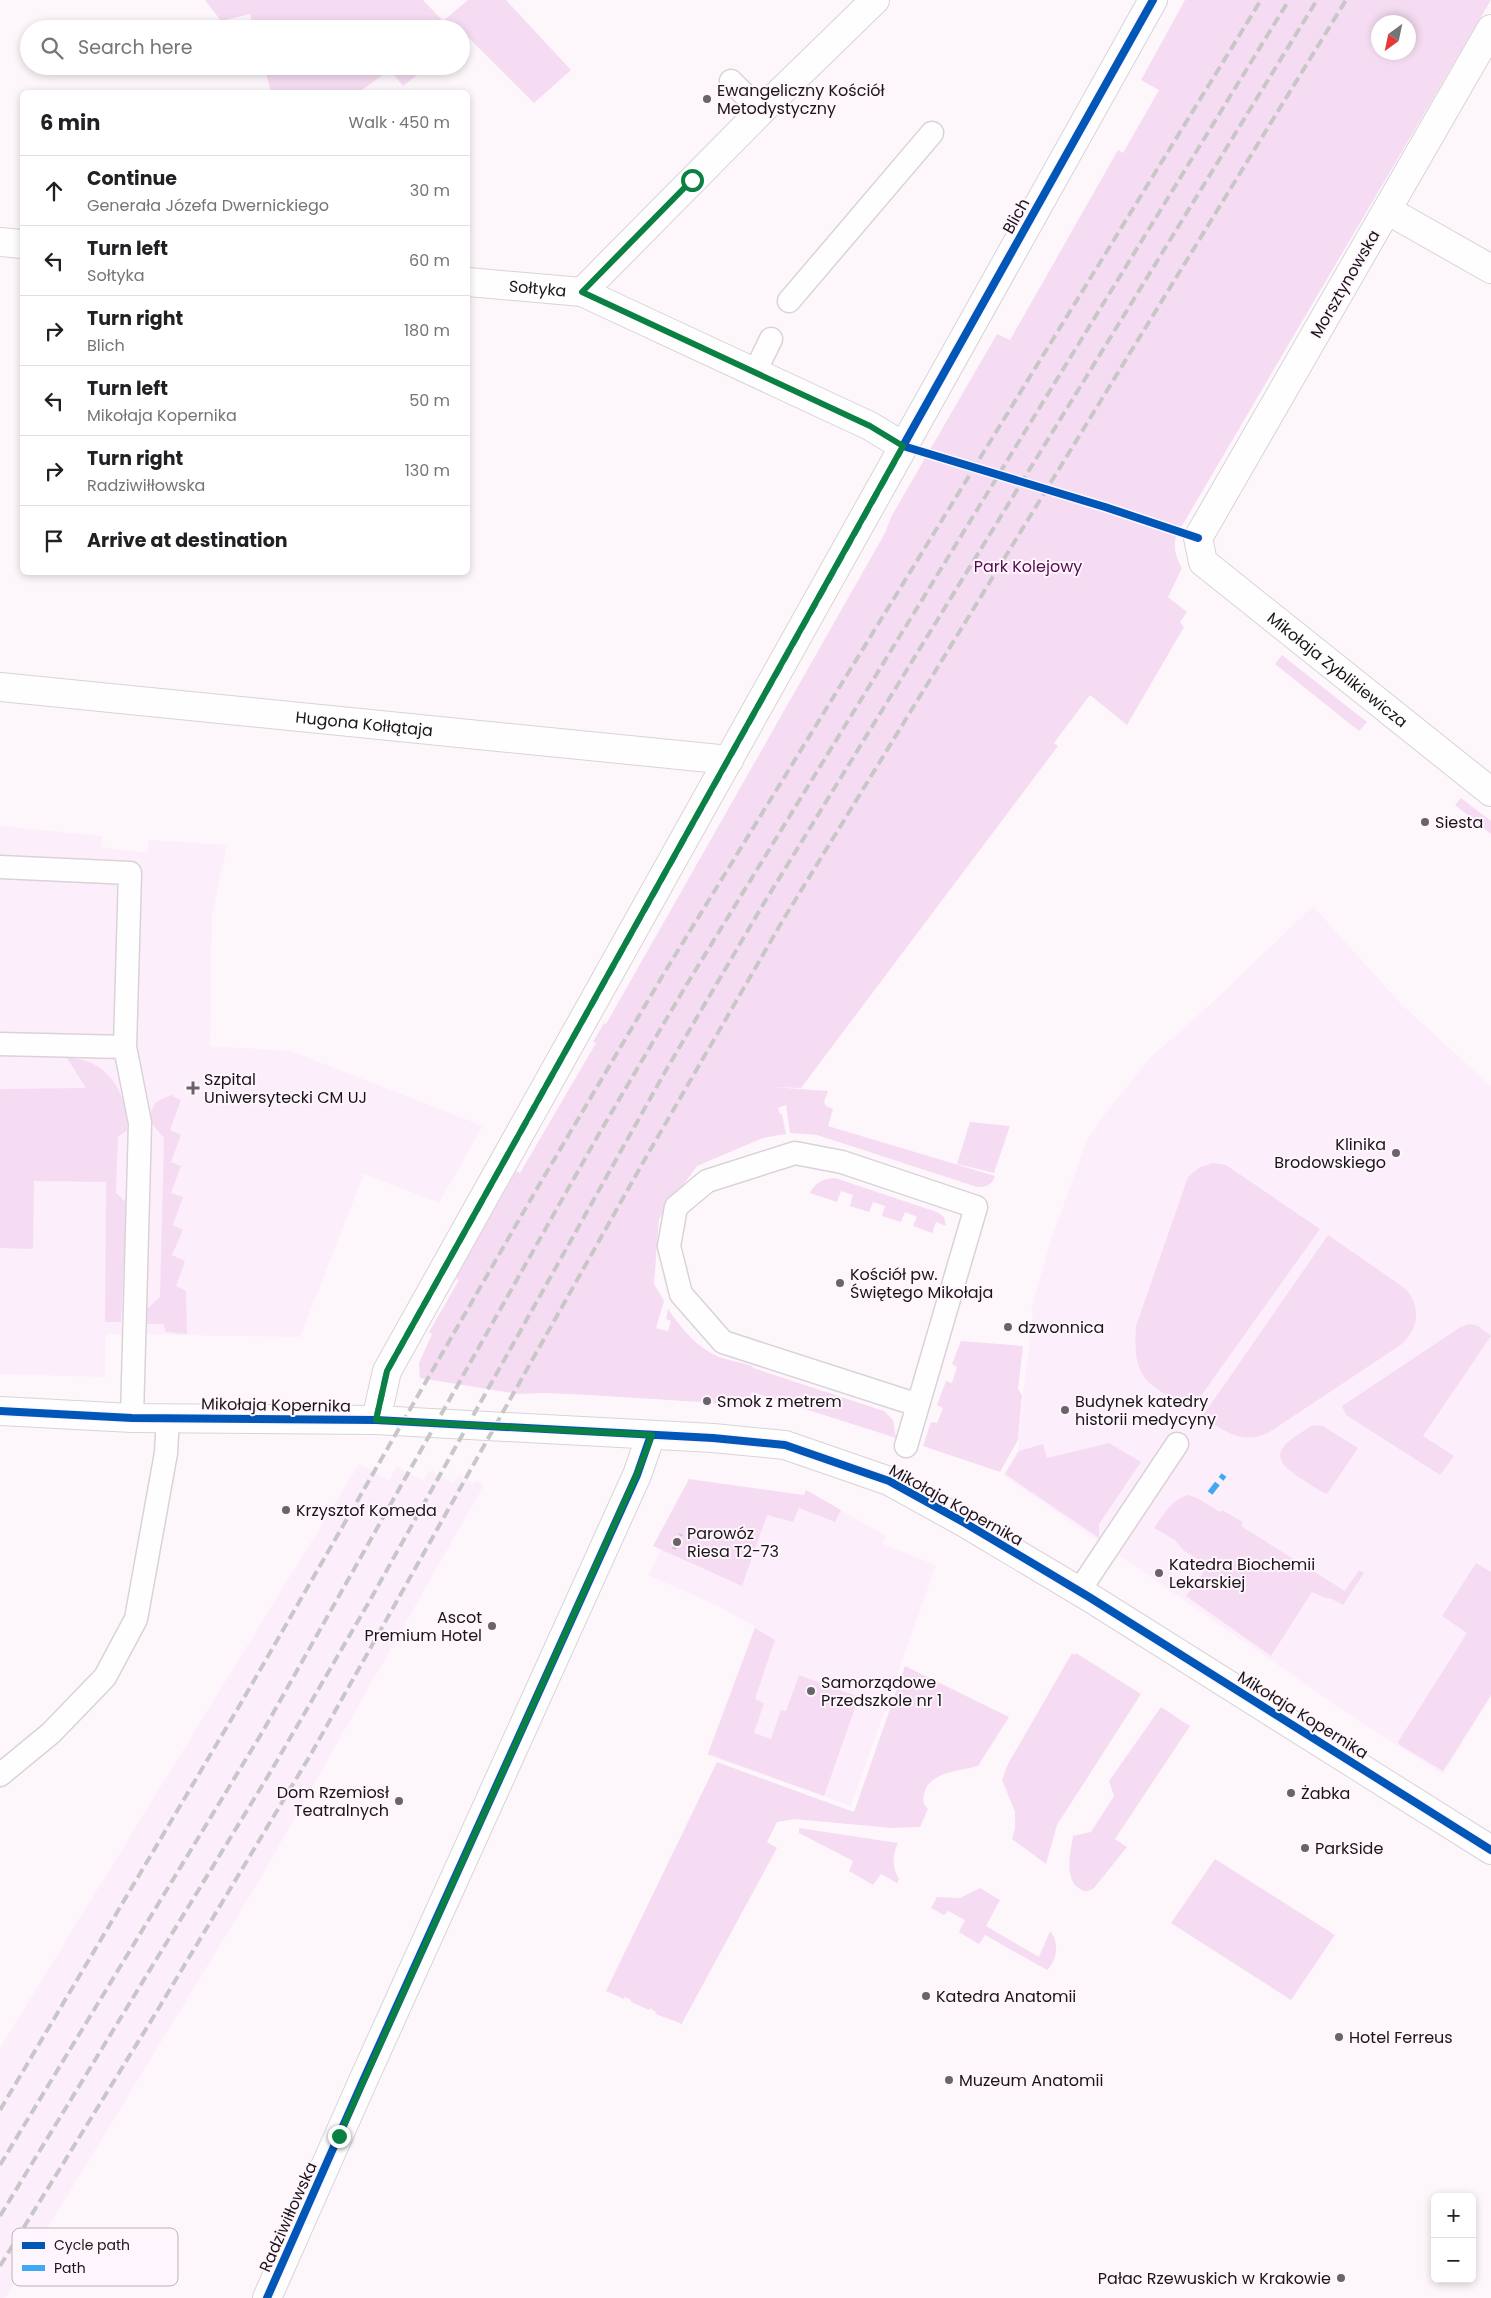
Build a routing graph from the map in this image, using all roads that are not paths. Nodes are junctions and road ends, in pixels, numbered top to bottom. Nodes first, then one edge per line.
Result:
1 (875, 0) edge
2 (1154, 0) edge
3 (1491, 29) edge
4 (731, 82) dead end
5 (761, 110) junction
6 (932, 133) dead end
7 (1387, 210) junction
8 (0, 242) edge
9 (20, 244) edge
10 (1491, 269) edge
11 (470, 282) edge
12 (582, 292) junction
13 (789, 301) dead end
14 (771, 339) dead end
15 (755, 372) junction
16 (903, 446) junction
17 (1198, 538) joint
18 (0, 687) edge
19 (730, 760) junction
20 (1491, 792) edge
21 (0, 867) edge
22 (0, 1044) edge
23 (125, 1048) junction
24 (918, 1405) junction
25 (0, 1411) edge
26 (168, 1417) junction
27 (132, 1418) junction
28 (376, 1420) junction
29 (652, 1435) junction
30 (1177, 1444) dead end
31 (906, 1446) dead end
32 (1079, 1591) junction
33 (0, 1775) edge
34 (1491, 1850) edge
35 (268, 2298) edge

1 - 5 street
2 - 16 street, Blich
3 - 7 street, Morsztynowska
4 - 5 lane
5 - 12 street
6 - 13 lane
7 - 10 street
7 - 17 street, Morsztynowska
8 - 9 street
11 - 12 street, Sołtyka
12 - 15 street, Sołtyka
14 - 15 lane
15 - 16 street, Sołtyka
16 - 19 street, Blich
17 - 20 street, Mikołaja Zyblikiewicza
18 - 19 street, Hugona Kołłątaja
19 - 28 street, Blich
21 - 23 lane
22 - 23 lane
23 - 27 lane
24 - 24 lane
24 - 31 lane
25 - 27 street, Mikołaja Kopernika
26 - 27 street, Mikołaja Kopernika
26 - 28 street, Mikołaja Kopernika
26 - 33 lane
28 - 29 street, Mikołaja Kopernika
29 - 32 street, Mikołaja Kopernika
29 - 35 street, Radziwiłłowska
30 - 32 lane
32 - 34 street, Mikołaja Kopernika

